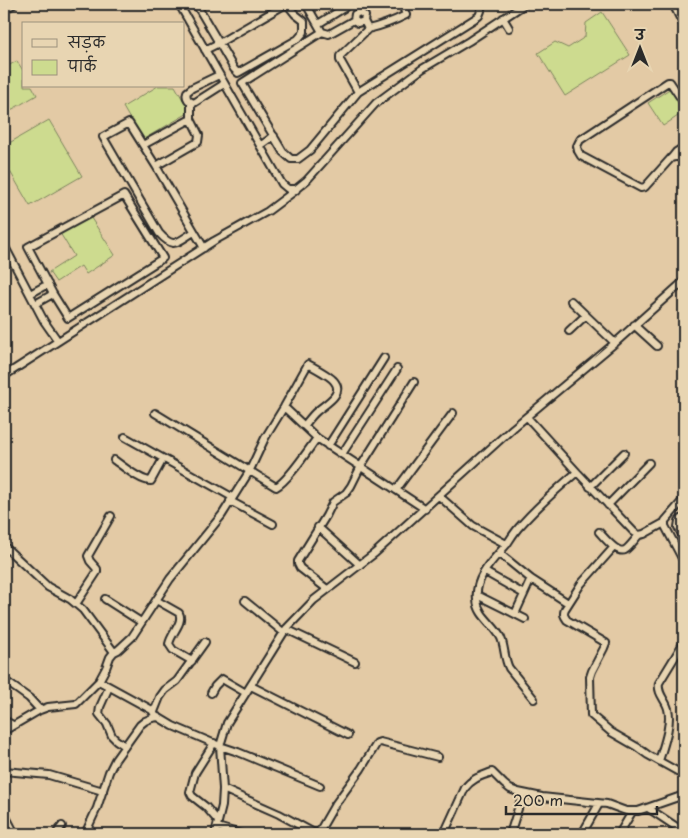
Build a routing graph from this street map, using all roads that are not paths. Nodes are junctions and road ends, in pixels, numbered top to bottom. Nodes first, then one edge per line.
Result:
1 (14, 4) edge
2 (179, 4) edge
3 (196, 4) edge
4 (286, 4) edge
5 (306, 4) edge
6 (342, 4) edge
7 (359, 4) edge
8 (402, 4) edge
9 (481, 4) edge
10 (525, 4) edge
11 (672, 4) edge
12 (4, 10) edge
13 (360, 12) junction
14 (503, 18) junction
15 (354, 20) junction
16 (364, 22) junction
17 (318, 24) junction
18 (684, 26) edge
19 (509, 28) dead end
20 (368, 29) junction
21 (322, 32) junction
22 (219, 43) junction
23 (205, 50) junction
24 (219, 75) junction
25 (224, 84) junction
26 (358, 92) junction
27 (191, 102) junction
28 (684, 103) edge
29 (191, 119) junction
30 (274, 136) junction
31 (143, 146) junction
32 (260, 146) junction
33 (684, 147) edge
34 (671, 158) junction
35 (684, 160) edge
36 (156, 166) junction
37 (296, 189) junction
38 (194, 232) junction
39 (4, 245) edge
40 (204, 248) junction
41 (684, 281) edge
42 (48, 284) junction
43 (30, 294) junction
44 (53, 294) junction
45 (571, 301) dead end
46 (35, 304) junction
47 (586, 315) junction
48 (634, 325) junction
49 (569, 331) dead end
50 (58, 341) junction
51 (614, 343) junction
52 (657, 346) dead end
53 (384, 358) dead end
54 (397, 369) dead end
55 (4, 376) edge
56 (414, 382) dead end
57 (284, 407) junction
58 (453, 412) dead end
59 (155, 413) dead end
60 (527, 417) junction
61 (304, 426) junction
62 (125, 437) dead end
63 (317, 438) junction
64 (328, 446) junction
65 (624, 453) dead end
66 (342, 454) junction
67 (163, 459) junction
68 (114, 460) dead end
69 (650, 463) dead end
70 (361, 466) junction
71 (249, 472) junction
72 (577, 472) junction
73 (590, 486) junction
74 (396, 490) junction
75 (439, 496) junction
76 (231, 499) junction
77 (684, 499) edge
78 (608, 505) junction
79 (424, 510) junction
80 (111, 516) dead end
81 (684, 517) edge
82 (664, 523) junction
83 (273, 524) dead end
84 (318, 527) junction
85 (599, 532) dead end
86 (638, 535) junction
87 (684, 538) edge
88 (506, 544) junction
89 (4, 546) edge
90 (614, 547) junction
91 (499, 553) junction
92 (684, 562) edge
93 (360, 565) junction
94 (485, 572) junction
95 (531, 579) junction
96 (327, 589) junction
97 (524, 594) junction
98 (476, 596) junction
99 (105, 599) dead end
100 (156, 600) junction
101 (245, 601) dead end
102 (568, 603) junction
103 (76, 604) junction
104 (515, 614) junction
105 (525, 619) dead end
106 (141, 622) junction
107 (284, 631) junction
108 (205, 642) dead end
109 (684, 642) edge
110 (114, 652) junction
111 (192, 661) junction
112 (355, 662) dead end
113 (4, 680) edge
114 (99, 681) junction
115 (251, 686) junction
116 (110, 687) junction
117 (211, 693) dead end
118 (246, 693) junction
119 (534, 699) dead end
120 (40, 710) junction
121 (154, 715) junction
122 (4, 720) edge
123 (13, 725) junction
124 (4, 731) edge
125 (348, 735) dead end
126 (217, 745) junction
127 (125, 746) junction
128 (438, 758) dead end
129 (659, 761) junction
130 (4, 771) edge
131 (684, 775) edge
132 (320, 786) dead end
133 (223, 789) junction
134 (103, 791) junction
135 (523, 793) junction
136 (684, 796) edge
137 (599, 804) junction
138 (648, 808) junction
139 (632, 812) junction
140 (4, 813) edge
141 (62, 826) dead end
142 (217, 827) edge
143 (684, 832) edge
144 (15, 834) edge
145 (56, 834) edge
146 (85, 834) edge
147 (241, 834) edge
148 (444, 834) edge
149 (510, 834) edge
150 (582, 834) edge
151 (619, 834) edge

1 - 12 street
2 - 23 street
3 - 22 street
4 - 22 street
4 - 22 street
5 - 17 street
6 - 17 street
7 - 13 street
8 - 20 street
9 - 26 street
10 - 14 street
11 - 18 street
13 - 15 street
13 - 16 street
14 - 19 street
14 - 37 street
15 - 16 street
15 - 21 street
16 - 20 street
17 - 21 street
20 - 26 street
21 - 30 street
22 - 23 street
23 - 24 street
24 - 25 street
24 - 27 street
25 - 27 street
25 - 32 street
26 - 30 street
27 - 29 street
28 - 34 street
29 - 31 street
29 - 36 street
30 - 32 street
31 - 36 street
31 - 38 street
32 - 37 street
33 - 34 street
34 - 35 street
36 - 38 street
37 - 40 street
38 - 40 street
39 - 43 street
40 - 50 street
41 - 48 street
42 - 43 street
42 - 44 street
42 - 44 street
43 - 46 street
44 - 46 street
45 - 47 street
46 - 50 street
47 - 49 street
47 - 51 street
48 - 51 street
48 - 52 street
50 - 55 street
51 - 60 street
53 - 64 street
54 - 66 street
56 - 70 street
57 - 61 street
57 - 61 street
57 - 71 street
58 - 74 street
59 - 71 street
60 - 72 street
60 - 75 street
61 - 63 street
62 - 67 street
63 - 64 street
63 - 71 street
64 - 66 street
65 - 73 street
66 - 70 street
67 - 68 street
67 - 76 street
69 - 78 street
70 - 74 street
70 - 84 street
71 - 76 street
72 - 73 street
72 - 88 street
73 - 78 street
74 - 79 street
75 - 79 street
75 - 88 street
76 - 83 street
76 - 100 street
77 - 82 street
78 - 86 street
79 - 93 street
80 - 103 street
81 - 87 street
82 - 86 street
82 - 92 street
84 - 93 street
84 - 96 street
85 - 90 street
86 - 90 street
88 - 91 street
89 - 103 street
90 - 102 street
91 - 94 street
91 - 95 street
93 - 96 street
94 - 97 street
94 - 98 street
95 - 97 street
95 - 102 street
96 - 107 street
97 - 104 street
98 - 104 street
98 - 119 street
99 - 106 street
100 - 106 street
100 - 111 street
101 - 107 street
102 - 129 street
103 - 110 street
104 - 105 street
106 - 110 street
107 - 112 street
107 - 115 street
108 - 111 street
109 - 129 street
110 - 114 street
111 - 121 street
113 - 120 street
114 - 116 street
114 - 120 street
115 - 118 street
115 - 125 street
116 - 121 street
116 - 127 street
117 - 118 street
118 - 126 street
120 - 123 street
121 - 126 street
121 - 127 street
122 - 123 street
123 - 124 street
126 - 132 street
126 - 133 street
126 - 142 street
127 - 134 street
128 - 133 street
129 - 131 street
130 - 134 street
133 - 142 street
134 - 146 street
135 - 137 street
135 - 148 street
135 - 149 street
136 - 138 street
137 - 139 street
137 - 150 street
138 - 139 street
138 - 143 street
139 - 151 street
140 - 144 street
141 - 145 street
142 - 147 street

